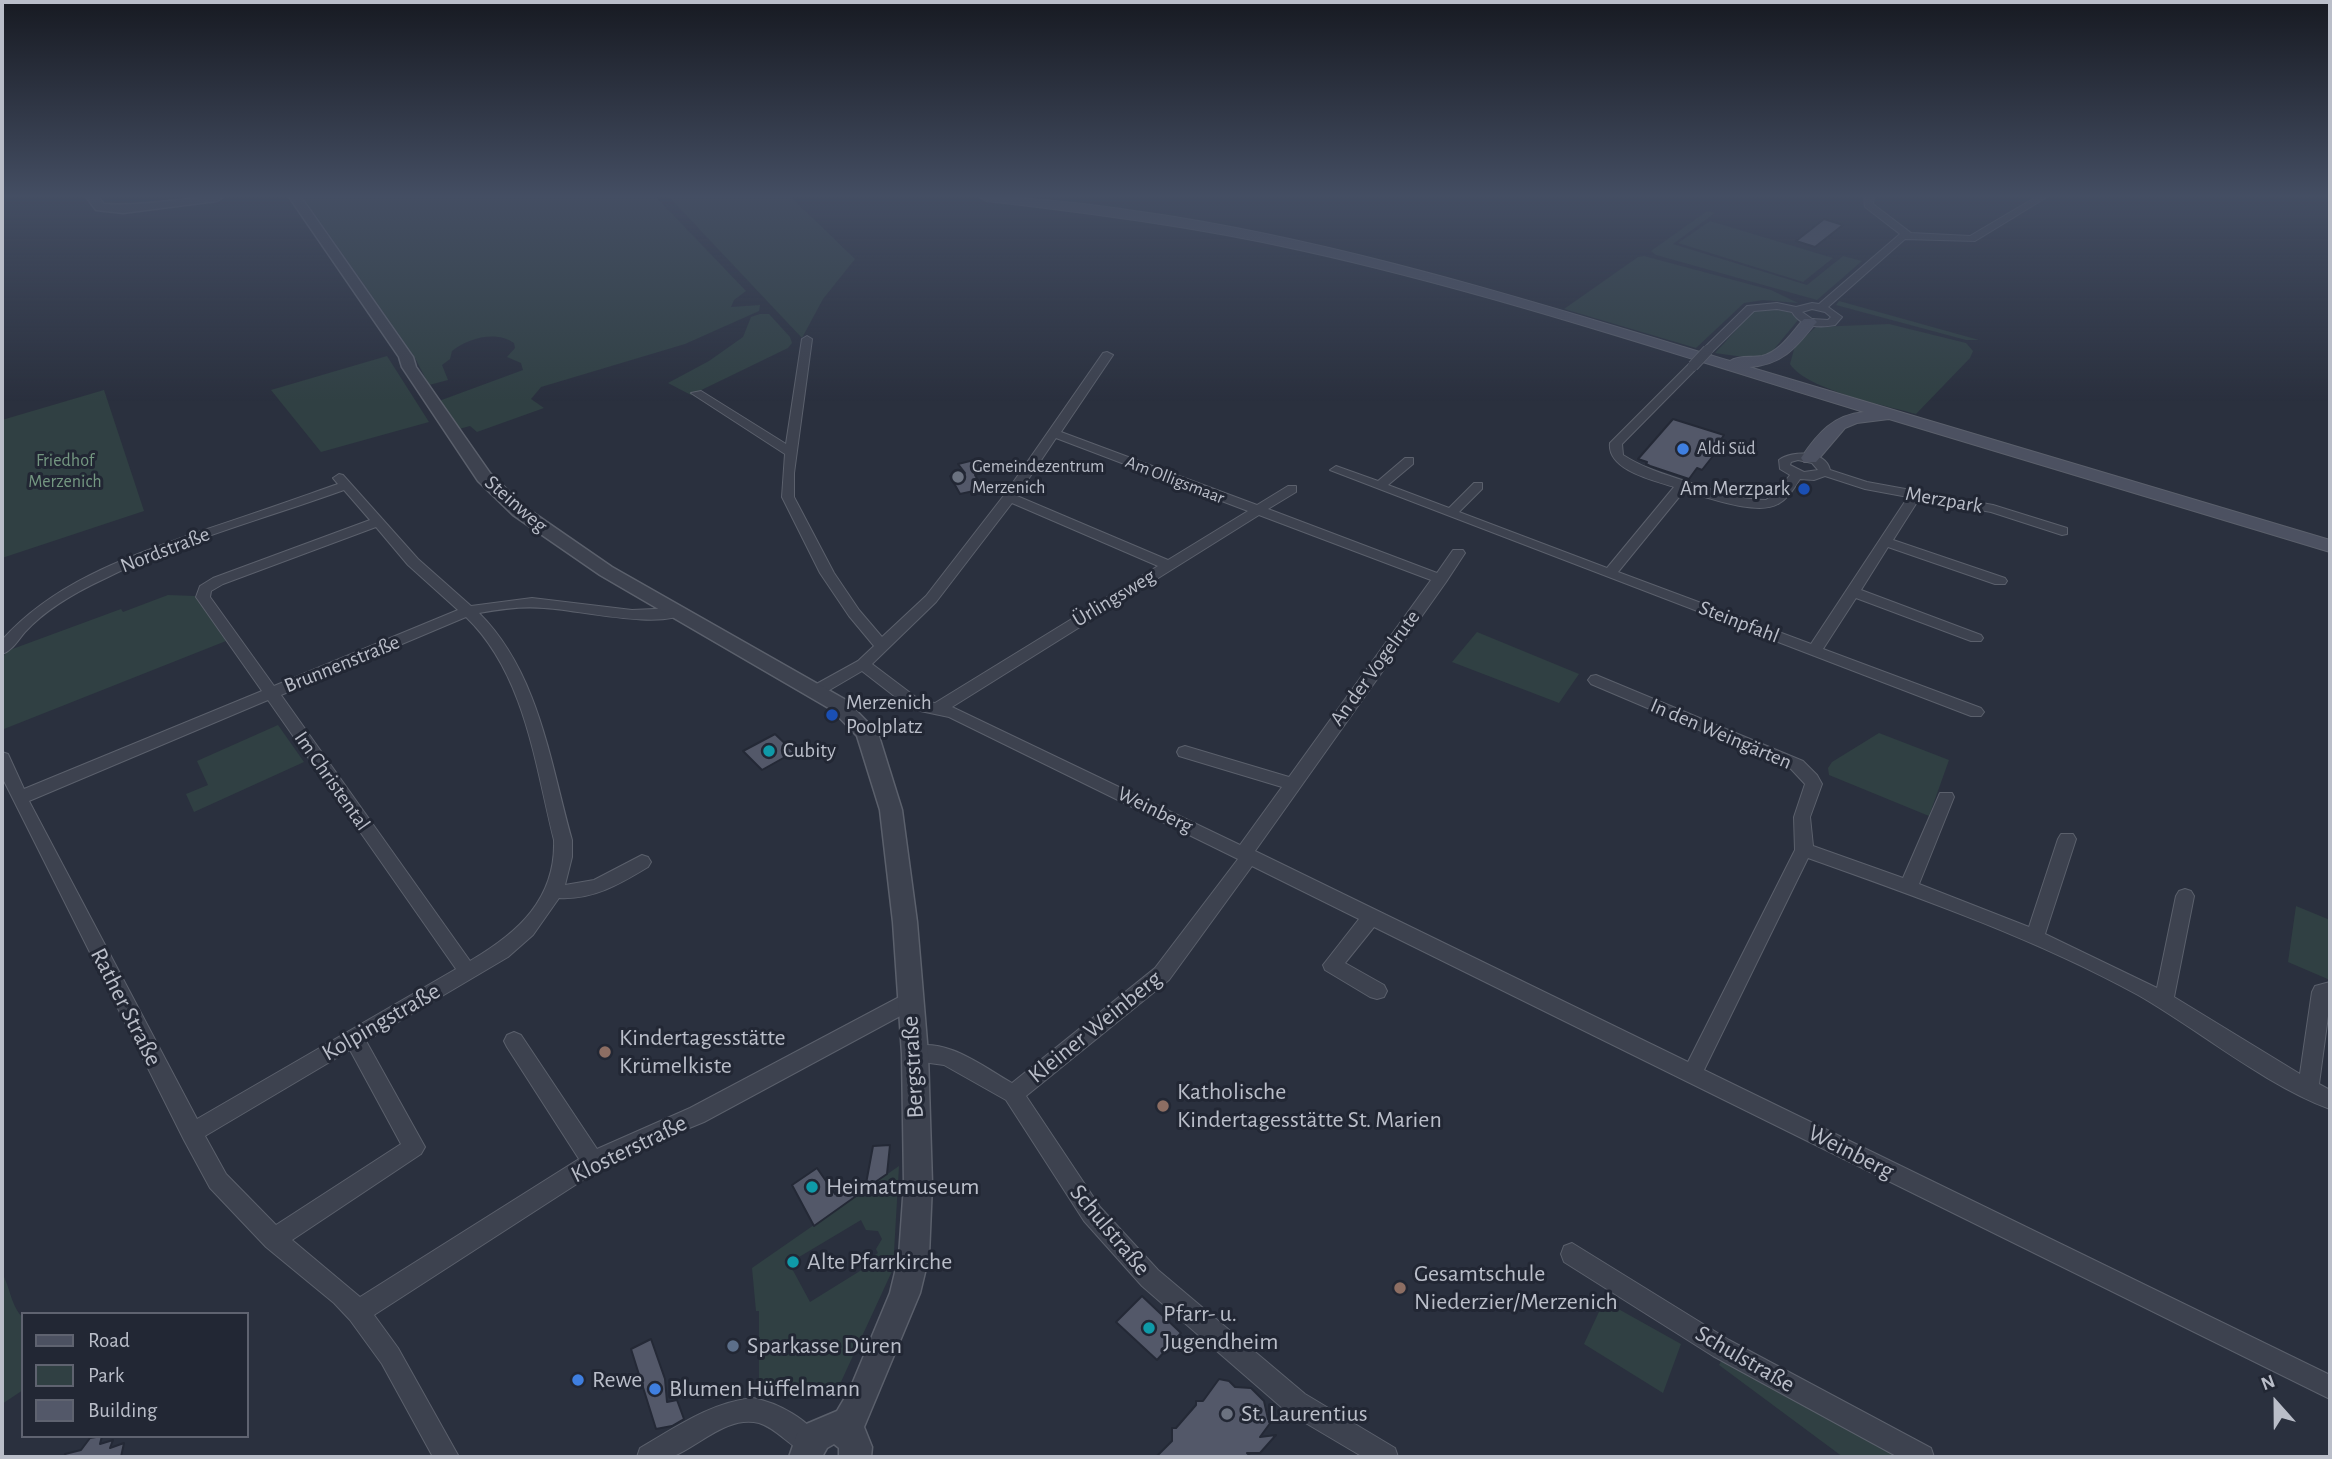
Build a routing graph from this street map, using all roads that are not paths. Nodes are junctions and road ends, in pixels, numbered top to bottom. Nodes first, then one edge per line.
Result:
1 (342, 265) edge
2 (1377, 265) edge
3 (1871, 265) edge
4 (1822, 307) junction
5 (1796, 310) junction
6 (1808, 321) junction
7 (807, 339) dead end
8 (1783, 354) junction
9 (1107, 355) dead end
10 (1711, 355) junction
11 (1796, 385) junction
12 (697, 393) dead end
13 (1826, 394) junction
14 (1904, 418) junction
15 (1836, 424) junction
16 (1053, 433) junction
17 (791, 453) junction
18 (1810, 458) junction
19 (1409, 461) dead end
20 (1336, 470) dead end
21 (1824, 472) junction
22 (1797, 474) junction
23 (342, 482) joint
24 (1683, 484) junction
25 (1380, 486) junction
26 (1478, 486) dead end
27 (1292, 489) dead end
28 (1916, 494) junction
29 (1010, 497) junction
30 (1259, 512) junction
31 (1451, 513) junction
32 (376, 522) junction
33 (2062, 531) dead end
34 (1887, 542) junction
35 (2330, 546) edge
36 (1458, 554) dead end
37 (1168, 565) junction
38 (1609, 573) junction
39 (1441, 579) junction
40 (2000, 581) dead end
41 (1853, 593) junction
42 (469, 611) junction
43 (678, 612) junction
44 (1976, 638) dead end
45 (881, 646) junction
46 (2, 649) edge
47 (1815, 650) junction
48 (863, 664) junction
49 (1596, 680) dead end
50 (816, 691) junction
51 (270, 694) junction
52 (839, 705) joint
53 (937, 709) junction
54 (1976, 712) dead end
55 (1185, 752) dead end
56 (2, 758) edge
57 (1292, 784) junction
58 (1946, 797) dead end
59 (19, 798) junction
60 (2067, 839) dead end
61 (1804, 850) junction
62 (1247, 855) junction
63 (642, 862) dead end
64 (1909, 886) junction
65 (554, 891) junction
66 (2185, 896) dead end
67 (1372, 916) junction
68 (2035, 939) junction
69 (468, 972) junction
70 (1377, 990) dead end
71 (2330, 990) edge
72 (910, 1001) junction
73 (2164, 1001) junction
74 (354, 1038) junction
75 (514, 1041) dead end
76 (915, 1054) junction
77 (1692, 1073) junction
78 (2308, 1089) junction
79 (1013, 1094) junction
80 (2330, 1100) edge
81 (191, 1133) junction
82 (593, 1163) junction
83 (274, 1239) junction
84 (1572, 1254) dead end
85 (358, 1312) junction
86 (2330, 1387) edge
87 (850, 1444) edge
88 (807, 1450) edge
89 (447, 1457) edge
90 (649, 1457) edge
91 (1385, 1457) edge
92 (1922, 1457) edge

1 - 43 street, Steinweg
2 - 10 main road
3 - 4 street
4 - 5 street
4 - 6 street
5 - 6 street
5 - 10 street
6 - 8 main road
7 - 17 street
8 - 10 main road
8 - 13 main road
9 - 16 street
10 - 11 main road
10 - 24 street, bridge
11 - 13 main road
11 - 15 main road
12 - 17 street
13 - 14 main road
14 - 15 main road
14 - 35 main road
15 - 18 main road
16 - 29 street
16 - 30 street, Am Olligsmaar
17 - 45 street
18 - 21 street
18 - 22 street
19 - 25 street
20 - 25 street, Steinpfahl
21 - 22 street
21 - 28 street, Merzpark
22 - 24 street
23 - 32 street, Kolpingstraße
23 - 46 street, Nordstraße
24 - 38 street
25 - 31 street, Steinpfahl
26 - 31 street
27 - 30 street, Ürlingsweg
28 - 33 street, Merzpark
28 - 34 street
29 - 37 street
29 - 45 street
30 - 37 street, Ürlingsweg
30 - 39 street, Am Olligsmaar
31 - 38 street, Steinpfahl
32 - 42 street, Kolpingstraße
32 - 51 street, Im Christental
34 - 40 street
34 - 41 street
36 - 39 street, An der Vogelrute
37 - 53 street, Ürlingsweg
38 - 47 street, Steinpfahl
39 - 57 street, An der Vogelrute
41 - 44 street
41 - 47 street
42 - 43 street, Brunnenstraße
42 - 51 street, Brunnenstraße
42 - 65 street, Kolpingstraße
43 - 50 street, Steinweg
45 - 48 street
47 - 54 street, Steinpfahl
48 - 50 street
48 - 53 street, Weinberg
49 - 61 street, In den Weingärten
50 - 52 street, Steinweg
51 - 59 street, Brunnenstraße
51 - 69 street, Im Christental
52 - 72 street, Bergstraße
53 - 62 street, Weinberg
55 - 57 street
56 - 59 street, Rather Straße
57 - 62 street, An der Vogelrute
58 - 64 street
59 - 81 street, Rather Straße
60 - 68 street
61 - 64 street
61 - 77 street, In den Weingärten
62 - 67 street, Weinberg
62 - 79 street, Kleiner Weinberg
63 - 65 street
64 - 68 street
65 - 69 street, Kolpingstraße
66 - 73 street
67 - 70 street
67 - 77 street, Weinberg
68 - 73 street
69 - 74 street, Kolpingstraße
71 - 78 street
72 - 76 street, Bergstraße
72 - 82 street, Klosterstraße
73 - 78 street
74 - 81 street, Kolpingstraße
74 - 83 street
75 - 82 street
76 - 79 street, Schulstraße
76 - 87 street, Bergstraße
77 - 86 street, Weinberg
78 - 80 street
79 - 91 street, Schulstraße
81 - 83 street, Rather Straße
82 - 85 street, Klosterstraße
83 - 85 street, Rather Straße
84 - 92 street, Schulstraße
85 - 89 street, Rather Straße
87 - 88 street
88 - 90 street

